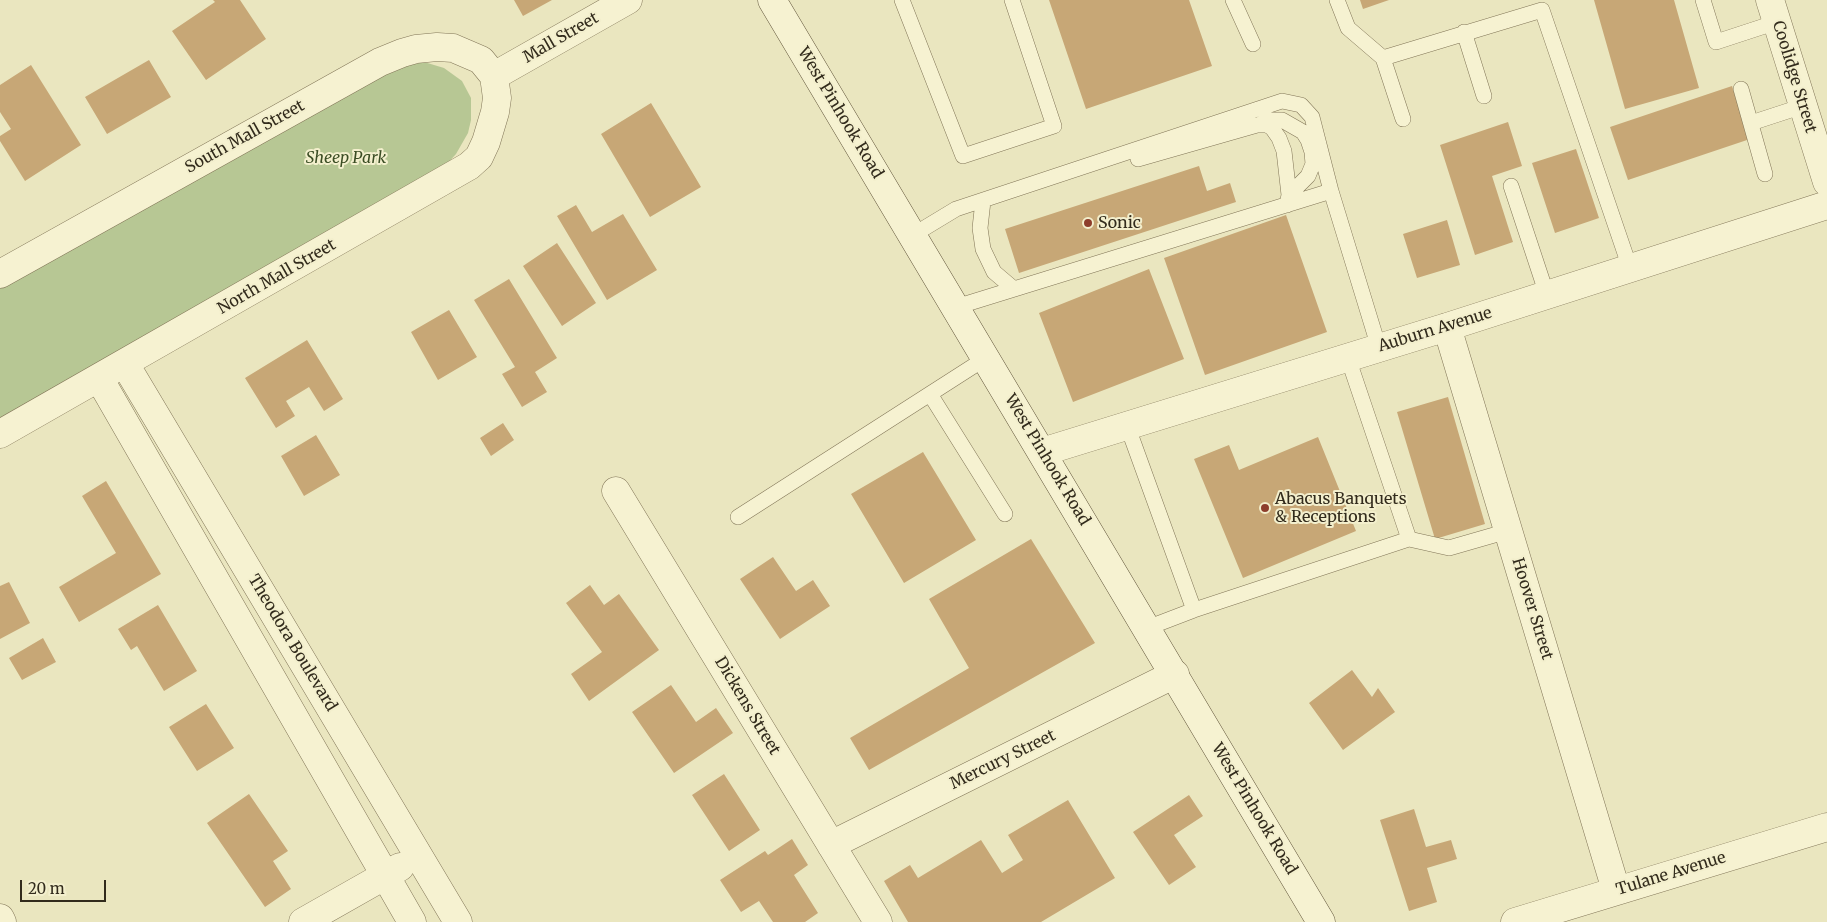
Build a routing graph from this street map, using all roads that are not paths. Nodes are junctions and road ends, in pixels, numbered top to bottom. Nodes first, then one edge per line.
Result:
1 (628, 0) edge
2 (772, 0) edge
3 (902, 0) edge
4 (1012, 0) edge
5 (1233, 0) edge
6 (1337, 0) edge
7 (1703, 0) edge
8 (1774, 11) edge
9 (1464, 32) junction
10 (1254, 44) dead end
11 (1383, 58) junction
12 (494, 76) junction
13 (1741, 88) dead end
14 (1484, 96) dead end
15 (1803, 106) junction
16 (1403, 119) dead end
17 (1751, 123) junction
18 (1257, 125) junction
19 (1066, 173) junction
20 (1765, 174) dead end
21 (1827, 182) edge
22 (1511, 186) dead end
23 (1331, 192) junction
24 (1288, 200) junction
25 (983, 201) junction
26 (1827, 205) edge
27 (913, 235) junction
28 (1630, 268) junction
29 (0, 274) edge
30 (1014, 289) junction
31 (1547, 295) junction
32 (956, 307) junction
33 (1447, 327) junction
34 (1379, 348) junction
35 (986, 358) junction
36 (1348, 358) junction
37 (125, 364) junction
38 (99, 378) junction
39 (930, 394) junction
40 (1127, 425) junction
41 (0, 434) edge
42 (1042, 452) junction
43 (616, 491) dead end
44 (1005, 514) dead end
45 (738, 516) dead end
46 (1508, 531) junction
47 (1409, 538) junction
48 (1194, 610) junction
49 (1147, 628) junction
50 (1175, 674) junction
51 (1827, 826) edge
52 (831, 845) junction
53 (419, 857) junction
54 (385, 876) junction
55 (1616, 890) junction
56 (0, 918) edge
57 (2, 922) edge
58 (303, 922) edge
59 (412, 922) edge
60 (458, 922) edge
61 (878, 922) edge
62 (1321, 922) edge
63 (1515, 922) edge

1 - 12 street, Mall Street
2 - 27 street, West Pinhook Road
3 - 4 lane
5 - 10 lane
6 - 11 lane
7 - 8 lane
8 - 15 street, Coolidge Street
9 - 11 lane
9 - 14 lane
9 - 28 lane
11 - 16 lane
12 - 29 street, South Mall Street
12 - 37 street, North Mall Street
13 - 17 lane
15 - 17 lane
15 - 21 street, Coolidge Street
17 - 20 lane
18 - 19 lane
18 - 24 lane
18 - 24 lane
19 - 23 lane
19 - 25 lane
22 - 31 lane
23 - 24 lane
23 - 34 lane
24 - 30 lane
25 - 27 lane
25 - 30 lane
26 - 28 street, Auburn Avenue
27 - 32 street, West Pinhook Road
28 - 31 street, Auburn Avenue
30 - 32 lane
31 - 33 street, Auburn Avenue
32 - 35 street, West Pinhook Road
33 - 34 street, Auburn Avenue
33 - 46 street, Hoover Street
34 - 36 street, Auburn Avenue
35 - 39 lane
35 - 42 street, West Pinhook Road
36 - 40 street, Auburn Avenue
36 - 47 lane
37 - 38 street, North Mall Street
37 - 53 street, Theodora Boulevard
38 - 41 street, North Mall Street
38 - 54 street, Theodora Boulevard
39 - 44 lane
39 - 45 lane
40 - 42 street, Auburn Avenue
40 - 48 lane
42 - 49 street, West Pinhook Road
43 - 52 street, Dickens Street
46 - 47 lane
46 - 55 street, Hoover Street
47 - 48 lane
48 - 49 lane
49 - 50 street, West Pinhook Road
50 - 52 street, Mercury Street
50 - 62 street, West Pinhook Road
51 - 55 street, Tulane Avenue
52 - 61 street, Dickens Street
53 - 54 street
53 - 60 street, Theodora Boulevard
54 - 58 street
54 - 59 street, Theodora Boulevard
55 - 63 street, Tulane Avenue
56 - 57 street

